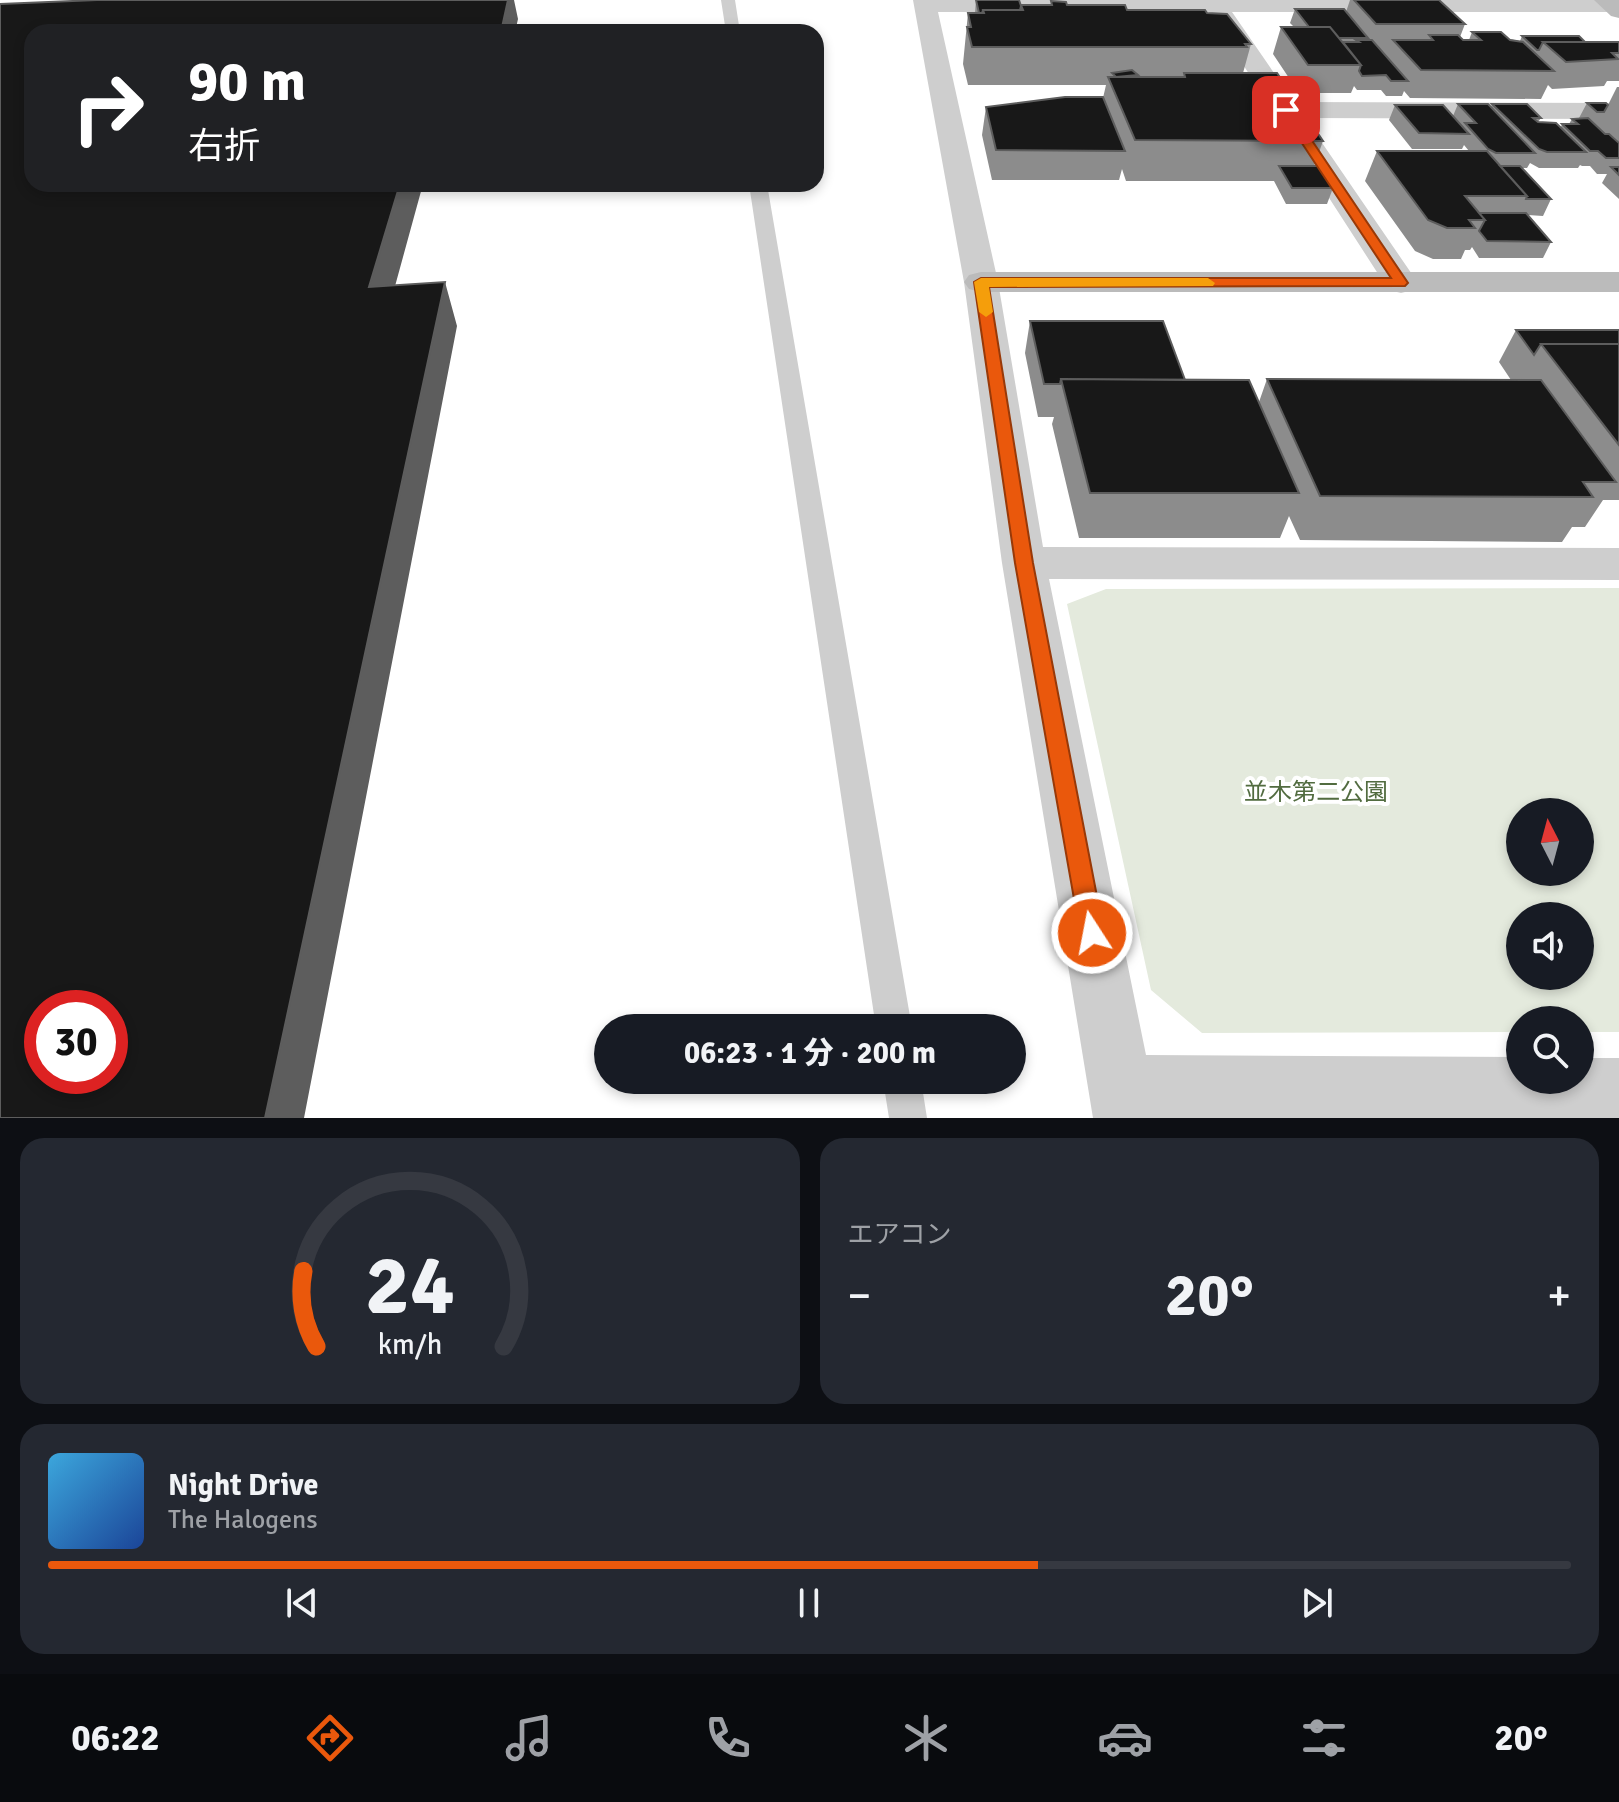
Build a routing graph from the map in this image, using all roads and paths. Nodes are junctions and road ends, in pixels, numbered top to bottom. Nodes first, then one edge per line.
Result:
1 (728, 0) edge
2 (924, 2) edge
3 (1216, 5) junction
4 (1614, 5) edge
5 (732, 24) edge
6 (1286, 110) junction
7 (1619, 111) edge
8 (759, 192) edge
9 (981, 282) junction
10 (1619, 282) edge
11 (1401, 283) junction
12 (1024, 563) junction
13 (1619, 564) edge
14 (892, 1014) edge
15 (1619, 1090) edge
16 (904, 1094) edge
17 (1124, 1102) edge
18 (908, 1118) edge

1 - 5 lane
2 - 3 street
2 - 9 street
3 - 4 street
3 - 6 street
6 - 7 street
6 - 11 street
8 - 14 lane
9 - 11 street
9 - 12 street
10 - 11 street
12 - 13 street
12 - 17 street
15 - 17 street
16 - 18 lane

